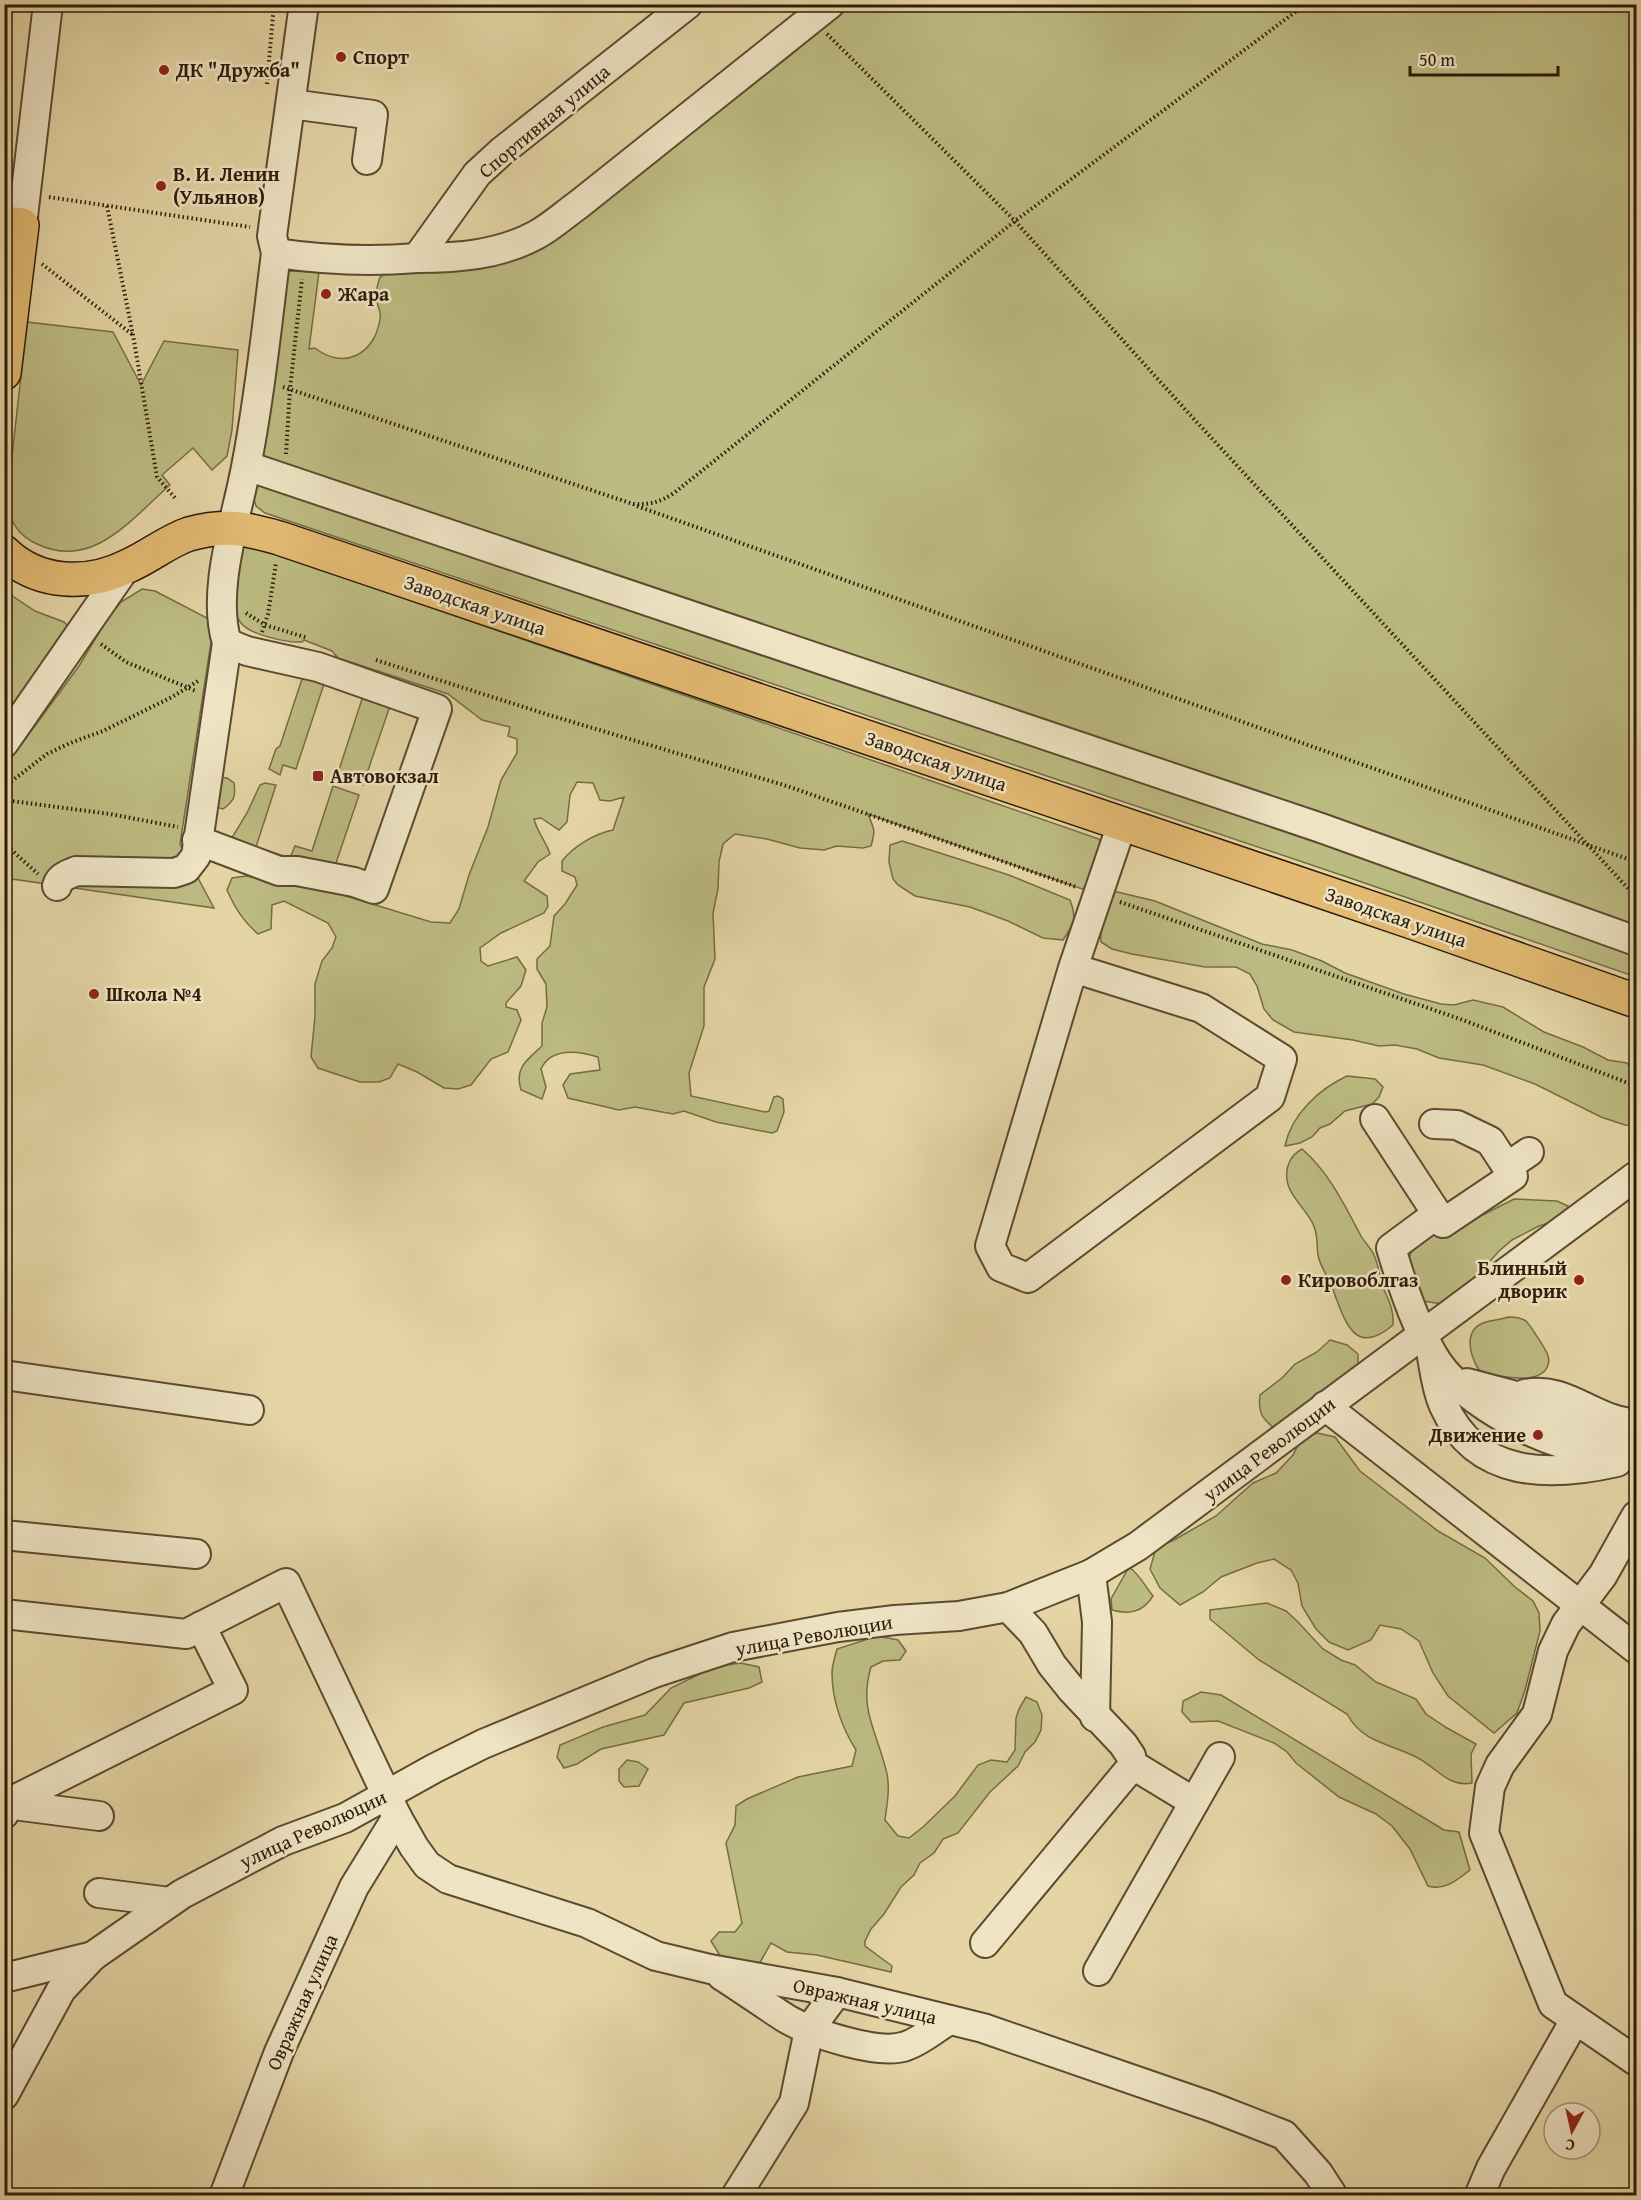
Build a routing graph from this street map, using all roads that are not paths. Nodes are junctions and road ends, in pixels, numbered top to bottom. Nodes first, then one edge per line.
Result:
1 (48, 4) edge
2 (304, 4) edge
3 (688, 4) edge
4 (821, 12) edge
5 (291, 104) junction
6 (367, 160) dead end
7 (13, 224) edge
8 (276, 253) junction
9 (417, 258) junction
10 (4, 373) edge
11 (247, 466) junction
12 (233, 526) junction
13 (4, 552) edge
14 (126, 567) junction
15 (227, 643) junction
16 (4, 743) edge
17 (1122, 824) junction
18 (189, 834) junction
19 (51, 882) road end
20 (1636, 942) edge
21 (1073, 968) junction
22 (1636, 1001) edge
23 (1376, 1119) dead end
24 (1434, 1124) dead end
25 (1636, 1176) edge
26 (1437, 1214) junction
27 (1434, 1358) junction
28 (4, 1376) edge
29 (1516, 1396) junction
30 (1325, 1406) junction
31 (249, 1410) dead end
32 (1636, 1423) edge
33 (1636, 1436) edge
34 (1629, 1455) edge
35 (1636, 1516) edge
36 (4, 1535) edge
37 (196, 1554) dead end
38 (1091, 1574) junction
39 (1008, 1607) junction
40 (1581, 1607) junction
41 (4, 1614) edge
42 (201, 1626) junction
43 (1636, 1649) edge
44 (1095, 1717) junction
45 (1220, 1757) dead end
46 (1133, 1765) junction
47 (1194, 1802) junction
48 (392, 1806) junction
49 (5, 1809) edge
50 (99, 1816) dead end
51 (99, 1893) dead end
52 (170, 1902) junction
53 (986, 1943) dead end
54 (93, 1956) junction
55 (710, 1970) junction
56 (1098, 1971) dead end
57 (4, 1978) edge
58 (837, 1992) junction
59 (949, 2020) junction
60 (1575, 2020) junction
61 (809, 2030) junction
62 (1636, 2061) edge
63 (4, 2095) edge
64 (224, 2196) edge
65 (736, 2196) edge
66 (1333, 2196) edge
67 (1479, 2196) edge

1 - 7 street
2 - 5 street
3 - 9 street, Спортивная улица
4 - 9 street
5 - 6 street
5 - 8 street
7 - 10 main road
8 - 9 street
8 - 11 street
11 - 12 street
11 - 20 street
12 - 14 main road
12 - 15 street
12 - 17 main road, Заводская улица
13 - 14 main road
14 - 16 street
15 - 18 street
15 - 18 street
17 - 21 street
17 - 22 main road, Заводская улица
18 - 19 street
21 - 21 street
23 - 26 street
24 - 26 street
25 - 27 street, улица Революции
26 - 27 street
27 - 29 street
27 - 30 street, улица Революции
27 - 34 street
27 - 34 street
28 - 31 street
29 - 32 street
29 - 33 street
30 - 38 street, улица Революции
30 - 40 street
35 - 40 street
36 - 37 street
38 - 39 street, улица Революции
38 - 44 street
39 - 44 street
39 - 48 street, улица Революции
40 - 43 street
40 - 60 street
41 - 42 street
42 - 48 street
42 - 49 street
44 - 46 street
45 - 47 street
46 - 47 street
46 - 53 street
47 - 56 street
48 - 52 street, улица Революции
48 - 55 street, Овражная улица
48 - 64 street, Овражная улица
49 - 50 street
51 - 52 street
52 - 54 street, улица Революции
54 - 57 street
54 - 63 street, улица Революции
55 - 58 street, Овражная улица
55 - 61 street
58 - 59 street, Овражная улица
58 - 61 street
59 - 61 street
59 - 66 street, Овражная улица
60 - 62 street
60 - 67 street
61 - 65 street

